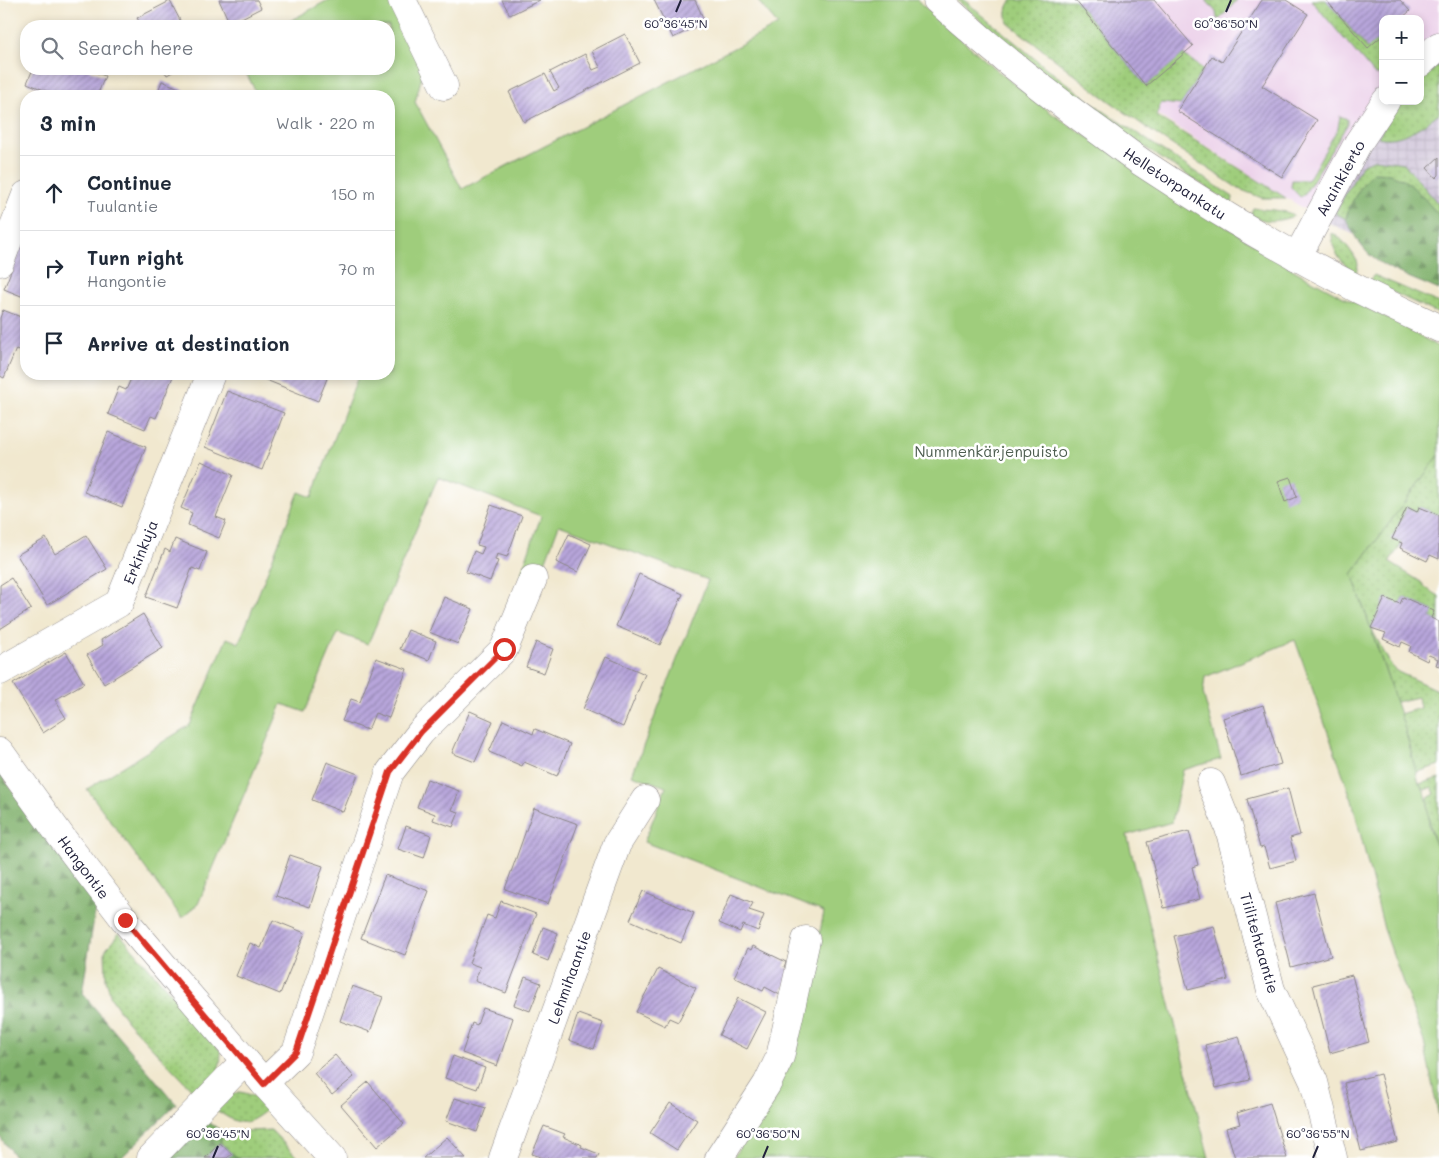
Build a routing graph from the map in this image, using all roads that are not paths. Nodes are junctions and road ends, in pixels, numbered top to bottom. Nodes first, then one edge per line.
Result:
1 (402, 0) edge
2 (936, 0) edge
3 (1439, 46) edge
4 (1423, 60) edge
5 (444, 86) dead end
6 (1383, 105) edge
7 (20, 210) edge
8 (1297, 257) junction
9 (0, 262) edge
10 (1439, 328) edge
11 (209, 380) edge
12 (533, 579) dead end
13 (0, 671) edge
14 (0, 752) edge
15 (1212, 783) dead end
16 (645, 800) dead end
17 (806, 940) dead end
18 (245, 1062) junction
19 (264, 1084) junction
20 (151, 1158) edge
21 (332, 1158) edge
22 (503, 1158) edge
23 (719, 1158) edge
24 (1333, 1158) edge

1 - 5 street
2 - 8 street, Helletorpankatu
3 - 4 street
6 - 8 street, Avainkierto
7 - 9 street
8 - 10 street, Helletorpankatu
11 - 13 street, Erkinkuja
12 - 19 street
14 - 18 street, Hangontie
15 - 24 street, Tiilitehtaantie
16 - 22 street, Lehmihaantie
17 - 23 street
18 - 19 street, Hangontie
18 - 20 street
19 - 21 street, Hangontie

